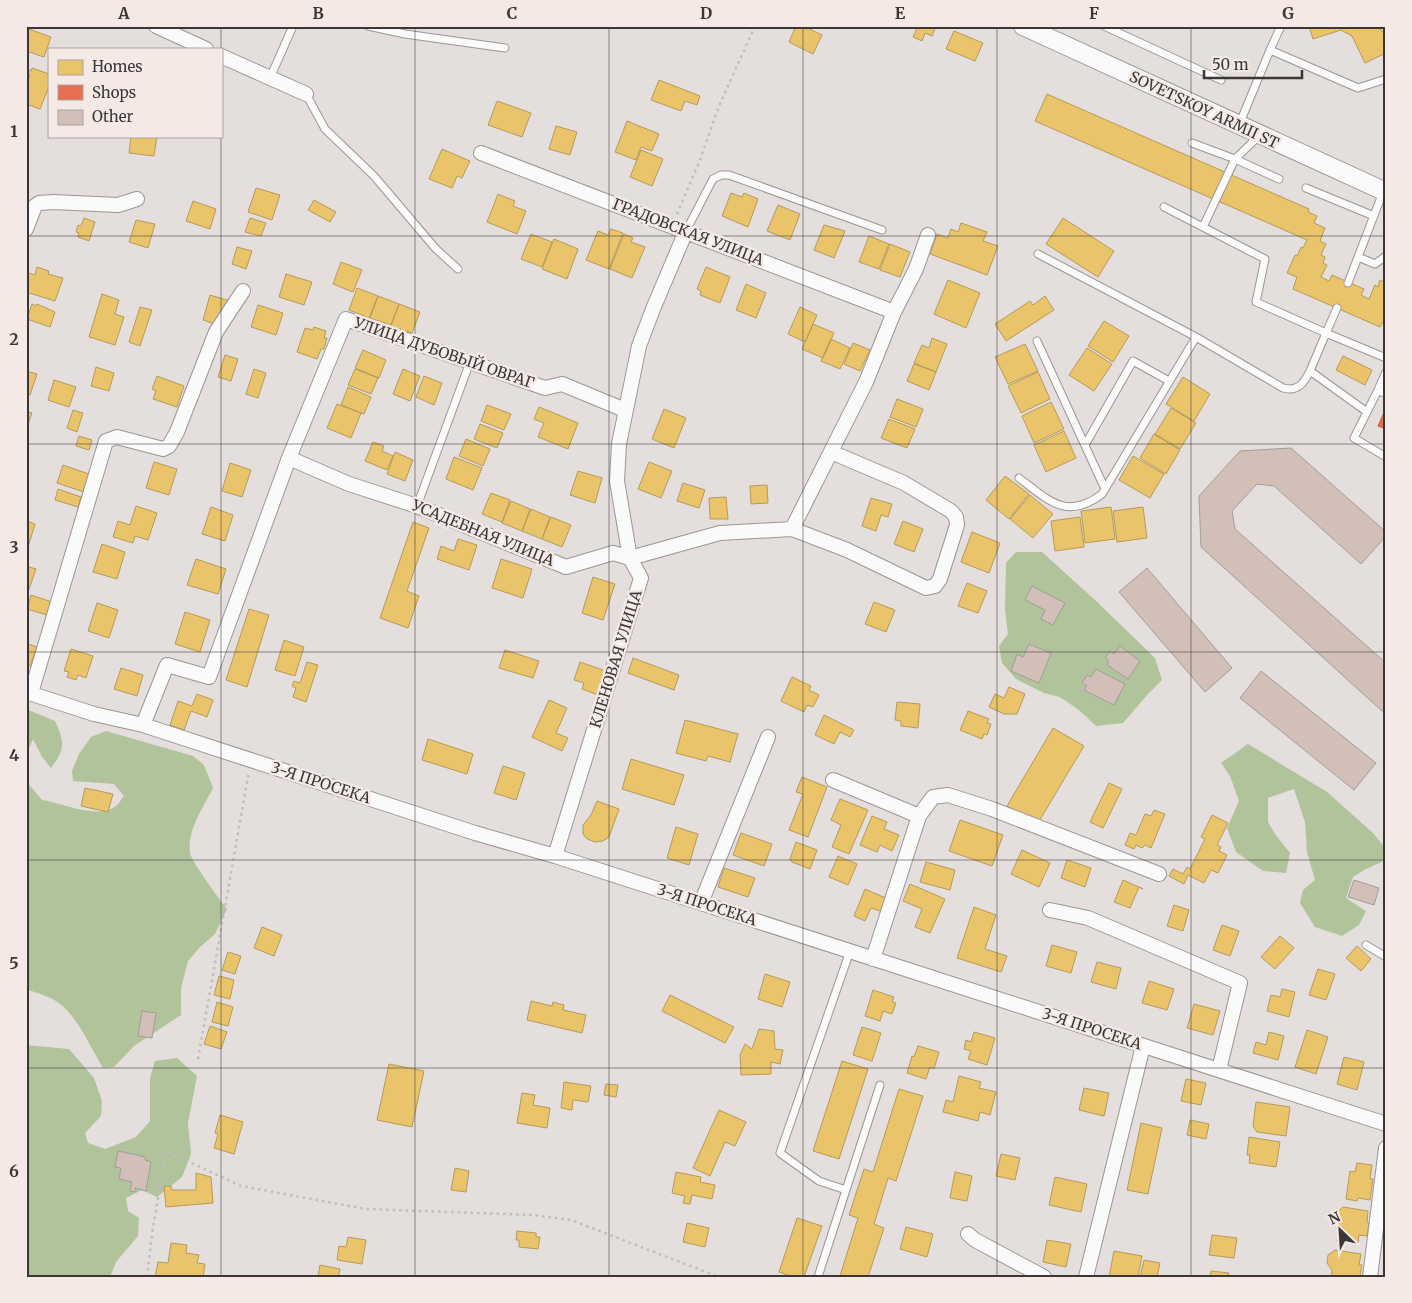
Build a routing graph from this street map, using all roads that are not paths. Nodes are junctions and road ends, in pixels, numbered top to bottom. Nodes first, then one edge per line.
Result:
1 (156, 26) edge
2 (293, 26) edge
3 (368, 26) edge
4 (1023, 26) edge
5 (1104, 26) edge
6 (1282, 26) edge
7 (204, 48) edge
8 (505, 48) dead end
9 (1270, 50) junction
10 (222, 56) edge
11 (270, 78) junction
12 (1386, 79) edge
13 (1222, 80) dead end
14 (306, 94) joint
15 (1238, 125) junction
16 (1260, 135) junction
17 (1192, 143) dead end
18 (481, 153) dead end
19 (1235, 159) junction
20 (1279, 179) dead end
21 (1306, 188) dead end
22 (1384, 192) edge
23 (137, 199) dead end
24 (1164, 207) dead end
25 (1374, 216) junction
26 (1203, 227) junction
27 (26, 228) edge
28 (882, 230) dead end
29 (686, 231) junction
30 (928, 235) dead end
31 (1038, 254) dead end
32 (1386, 256) edge
33 (1358, 257) junction
34 (458, 270) dead end
35 (1348, 283) dead end
36 (243, 291) dead end
37 (1337, 308) dead end
38 (894, 312) junction
39 (1326, 333) junction
40 (1196, 337) junction
41 (1037, 342) dead end
42 (1386, 358) edge
43 (470, 362) junction
44 (1310, 371) junction
45 (1386, 372) edge
46 (1169, 381) junction
47 (1378, 390) junction
48 (1386, 394) edge
49 (625, 410) junction
50 (1367, 412) junction
51 (1085, 445) junction
52 (831, 452) junction
53 (1386, 456) edge
54 (289, 458) junction
55 (1019, 478) dead end
56 (1105, 489) junction
57 (416, 506) junction
58 (792, 529) junction
59 (630, 558) junction
60 (29, 692) edge
61 (143, 725) junction
62 (768, 737) dead end
63 (833, 780) dead end
64 (919, 816) junction
65 (555, 856) junction
66 (1159, 874) dead end
67 (701, 903) junction
68 (1050, 910) dead end
69 (1366, 945) dead end
70 (850, 951) junction
71 (1386, 957) edge
72 (873, 959) junction
73 (1143, 1046) junction
74 (1219, 1070) junction
75 (880, 1085) dead end
76 (1386, 1124) edge
77 (1386, 1148) edge
78 (846, 1190) junction
79 (968, 1234) dead end
80 (818, 1277) edge
81 (1044, 1277) edge
82 (1086, 1277) edge
83 (1370, 1277) edge

1 - 7 street
2 - 11 lane
3 - 8 lane
4 - 15 street, SOVETSKOY ARMII ST
5 - 13 lane
6 - 9 lane
9 - 12 lane
9 - 15 lane
10 - 11 street
11 - 14 street
14 - 34 lane
15 - 16 street, SOVETSKOY ARMII ST
16 - 19 lane
16 - 22 street, SOVETSKOY ARMII ST
17 - 19 lane
18 - 29 street, ГРАДОВСКАЯ УЛИЦА
19 - 20 lane
19 - 26 lane
21 - 25 lane
22 - 25 lane
23 - 27 street
24 - 26 lane
25 - 33 lane
26 - 39 lane
28 - 29 lane
29 - 38 street, ГРАДОВСКАЯ УЛИЦА
29 - 49 street, КЛЕНОВАЯ УЛИЦА
30 - 38 street
31 - 40 lane
32 - 33 lane
33 - 35 lane
36 - 60 street
37 - 39 lane
38 - 52 street
39 - 42 lane
39 - 44 lane
40 - 44 lane
40 - 46 lane
41 - 51 lane
43 - 49 street, УЛИЦА ДУБОВЫЙ ОВРАГ
43 - 54 street, УЛИЦА ДУБОВЫЙ ОВРАГ
43 - 57 lane
44 - 50 lane
45 - 47 lane
46 - 51 lane
46 - 56 lane
47 - 48 lane
47 - 50 lane
49 - 59 street, КЛЕНОВАЯ УЛИЦА
50 - 53 lane
51 - 56 lane
52 - 58 street
52 - 58 street, УСАДЕБНАЯ УЛИЦА
54 - 57 street, УСАДЕБНАЯ УЛИЦА
54 - 61 street
55 - 56 lane
57 - 59 street, УСАДЕБНАЯ УЛИЦА
58 - 59 street, УСАДЕБНАЯ УЛИЦА
59 - 65 street, КЛЕНОВАЯ УЛИЦА
60 - 61 street, 3-Я ПРОСЕКА
61 - 65 street, 3-Я ПРОСЕКА
62 - 67 street
63 - 64 street
64 - 66 street
64 - 72 street
65 - 67 street, 3-Я ПРОСЕКА
67 - 70 street, 3-Я ПРОСЕКА
68 - 74 street
69 - 71 lane
70 - 72 street, 3-Я ПРОСЕКА
70 - 78 lane
72 - 73 street, 3-Я ПРОСЕКА
73 - 74 street, 3-Я ПРОСЕКА
73 - 82 street
74 - 76 street, 3-Я ПРОСЕКА
75 - 78 lane
77 - 83 street
78 - 80 lane
79 - 81 street

